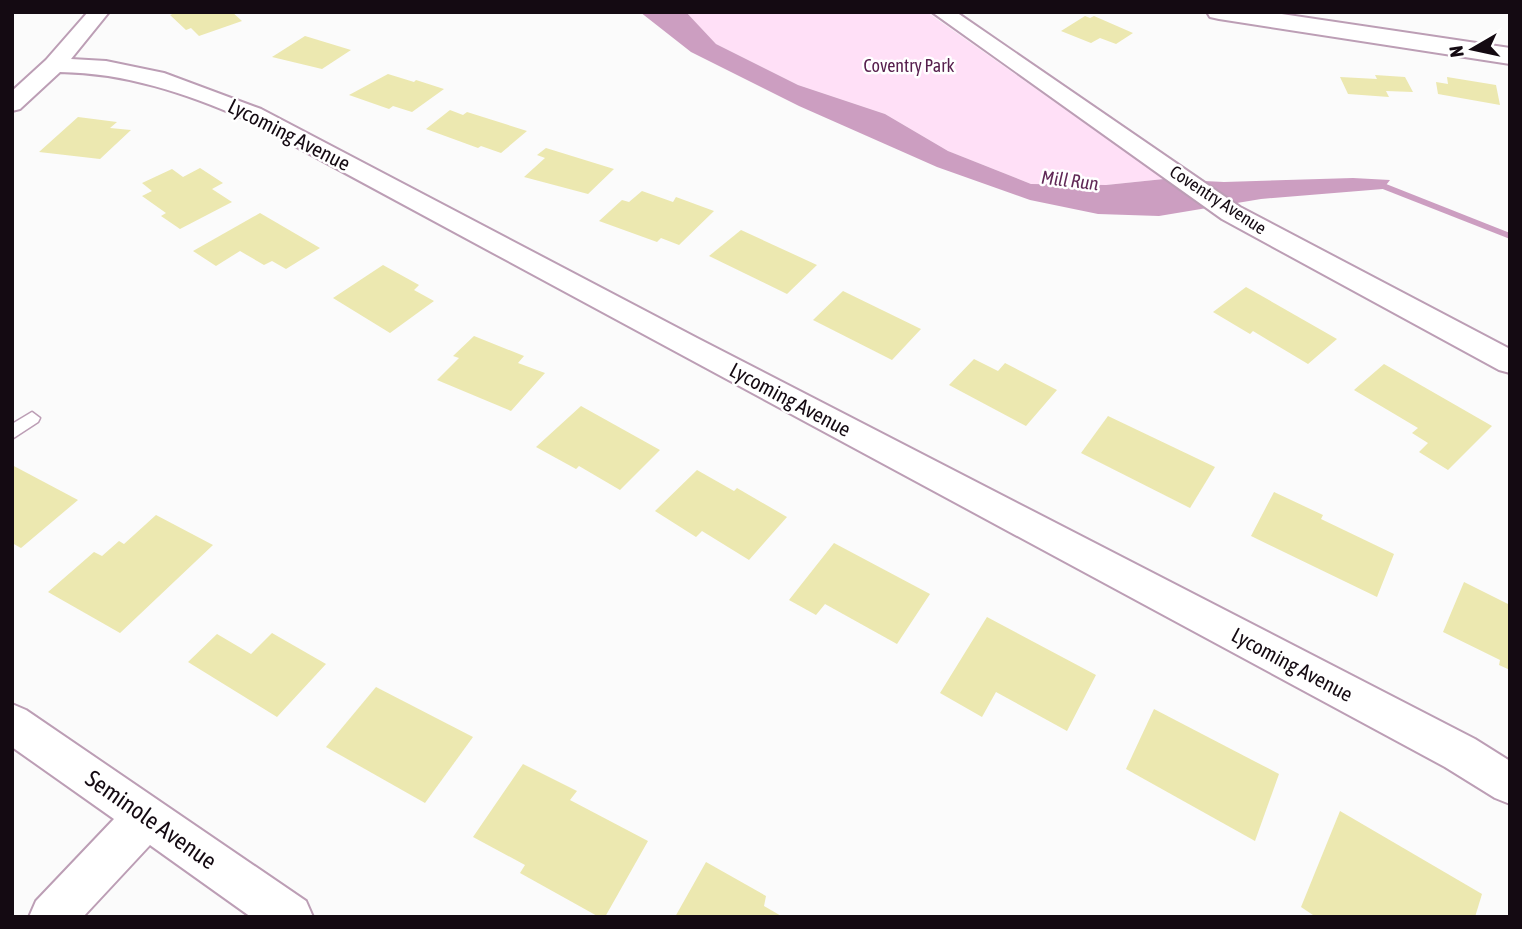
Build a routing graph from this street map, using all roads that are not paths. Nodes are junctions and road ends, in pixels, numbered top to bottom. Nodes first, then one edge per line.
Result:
1 (99, 12) edge
2 (942, 12) edge
3 (1219, 12) edge
4 (1510, 56) edge
5 (54, 65) junction
6 (12, 104) edge
7 (1510, 362) edge
8 (32, 418) dead end
9 (12, 433) edge
10 (12, 723) edge
11 (1510, 784) edge
12 (146, 817) junction
13 (52, 917) edge
14 (290, 917) edge

1 - 5 street
2 - 7 street, Coventry Avenue
3 - 4 street
5 - 6 street
5 - 11 street, Lycoming Avenue
8 - 9 lane
10 - 12 street, Seminole Avenue
12 - 13 street
12 - 14 street, Seminole Avenue

